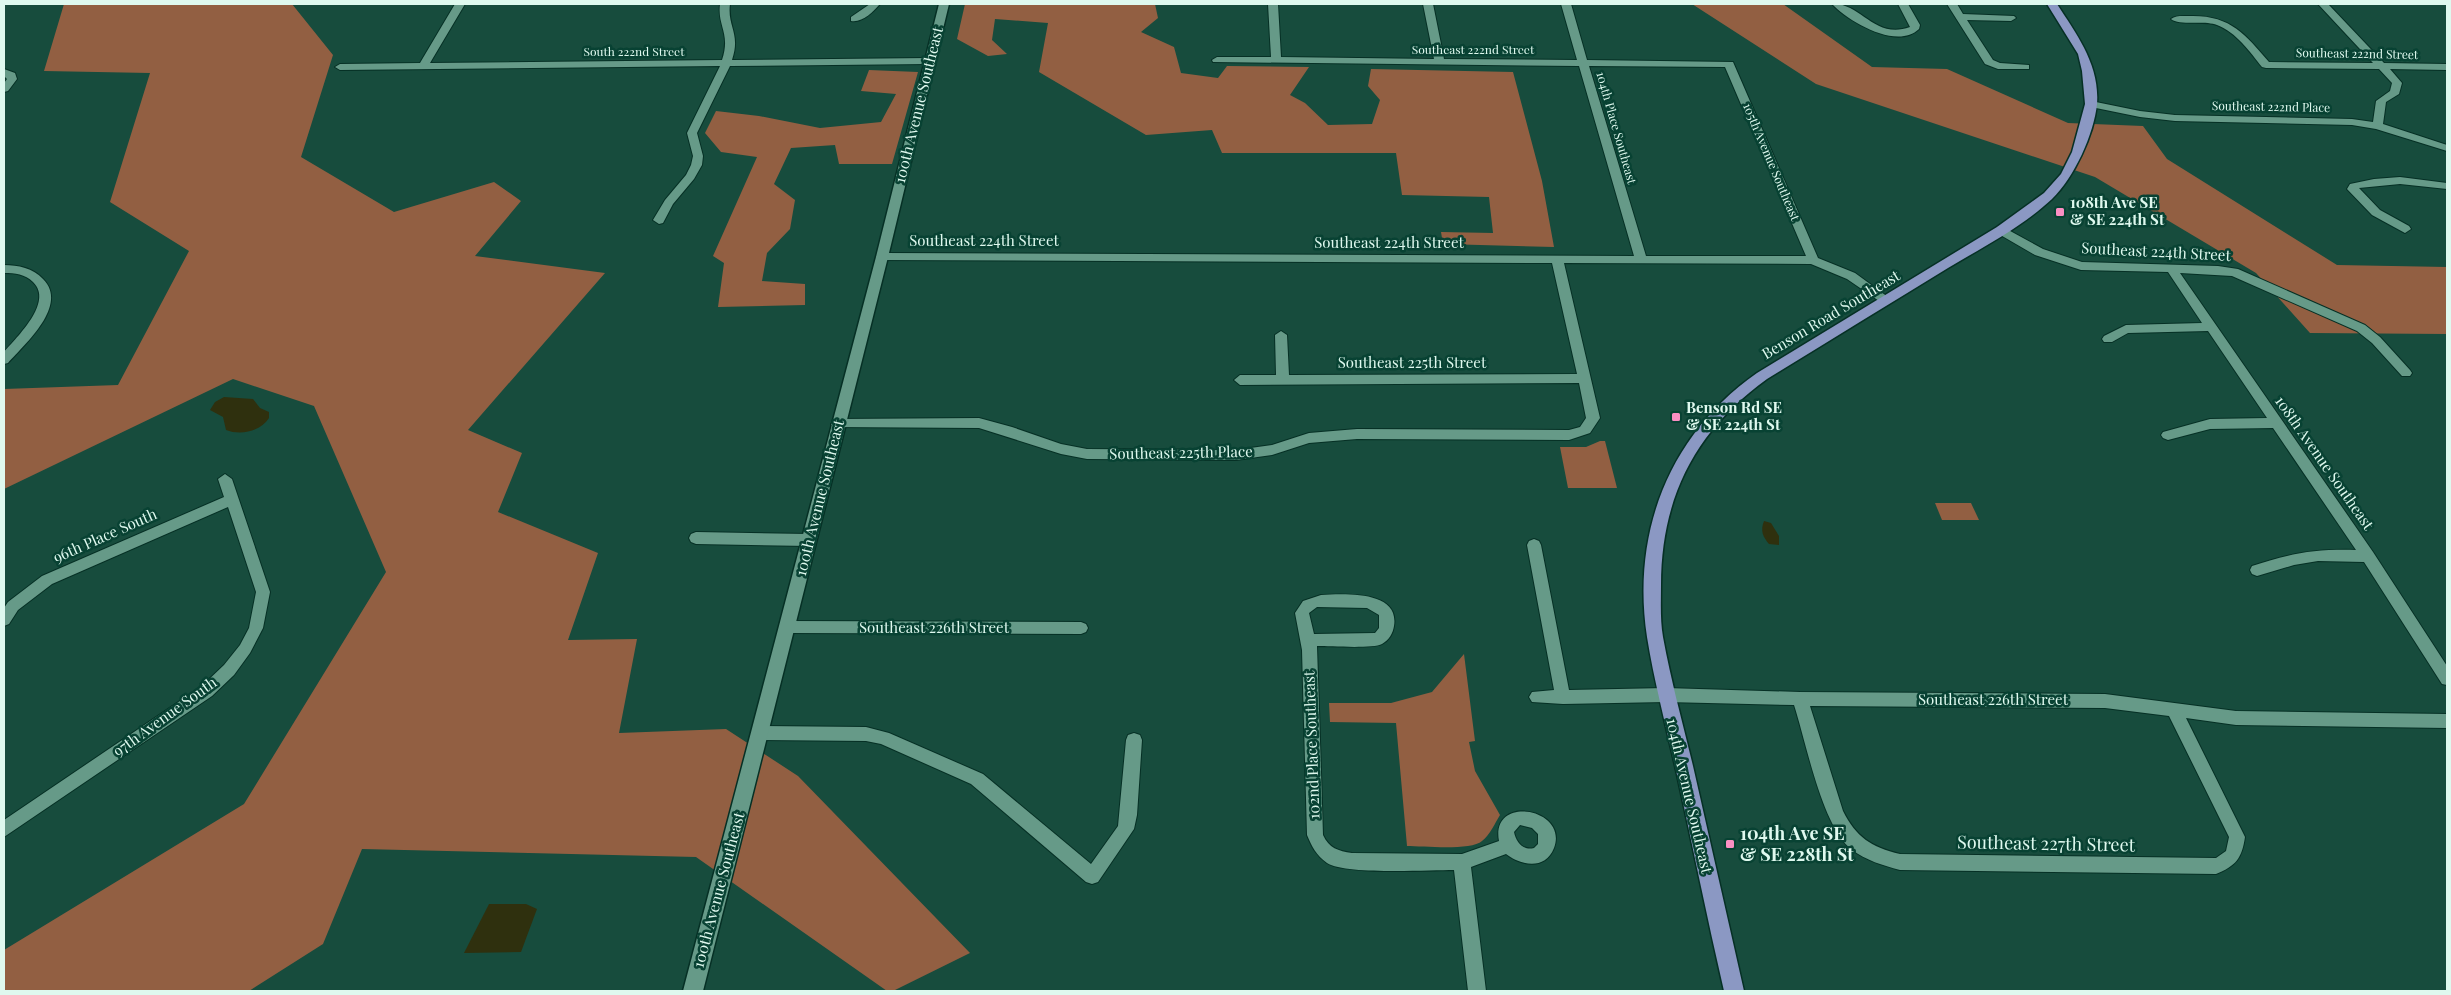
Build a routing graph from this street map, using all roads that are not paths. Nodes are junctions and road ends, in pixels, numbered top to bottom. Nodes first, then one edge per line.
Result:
1 (460, 4) edge
2 (725, 4) edge
3 (874, 4) edge
4 (944, 4) edge
5 (1273, 4) edge
6 (1428, 4) edge
7 (1566, 4) edge
8 (1837, 4) edge
9 (1902, 4) edge
10 (1952, 4) edge
11 (2052, 4) edge
12 (2323, 4) edge
13 (1961, 18) junction
14 (2010, 18) dead end
15 (854, 19) dead end
16 (2176, 19) dead end
17 (1217, 60) dead end
18 (1276, 60) junction
19 (928, 61) junction
20 (1440, 63) junction
21 (1585, 63) junction
22 (725, 64) junction
23 (1729, 64) joint
24 (423, 66) junction
25 (2383, 66) junction
26 (340, 67) dead end
27 (2025, 67) dead end
28 (2447, 67) edge
29 (7, 73) edge
30 (4, 89) edge
31 (2091, 104) junction
32 (2378, 126) junction
33 (2447, 148) edge
34 (2447, 186) edge
35 (660, 220) dead end
36 (2405, 229) dead end
37 (2001, 230) junction
38 (882, 257) junction
39 (1557, 260) junction
40 (1641, 260) junction
41 (1813, 260) junction
42 (2171, 268) junction
43 (4, 269) edge
44 (1886, 300) junction
45 (2211, 327) junction
46 (1281, 335) dead end
47 (2108, 338) dead end
48 (4, 360) edge
49 (2406, 373) dead end
50 (1585, 378) junction
51 (1240, 380) dead end
52 (1283, 380) junction
53 (2276, 423) junction
54 (838, 424) junction
55 (2168, 435) dead end
56 (225, 478) dead end
57 (231, 500) junction
58 (696, 538) dead end
59 (809, 540) junction
60 (1534, 545) dead end
61 (2368, 556) junction
62 (2257, 570) dead end
63 (1651, 599) joint
64 (4, 620) edge
65 (787, 628) junction
66 (1082, 628) dead end
67 (1308, 640) junction
68 (2447, 679) edge
69 (1666, 695) junction
70 (1537, 697) dead end
71 (1563, 697) junction
72 (1800, 699) junction
73 (2173, 710) junction
74 (2447, 721) edge
75 (760, 733) junction
76 (1134, 740) dead end
77 (4, 829) edge
78 (1508, 845) dead end
79 (1462, 862) junction
80 (693, 991) edge
81 (1477, 991) edge
82 (1734, 991) edge

1 - 24 street
2 - 22 street
3 - 15 street
4 - 19 street, 100th Avenue Southeast
5 - 18 street
6 - 20 street
7 - 21 street, 104th Place Southeast
8 - 9 street
10 - 13 street
11 - 31 main road
12 - 25 street
13 - 14 street
13 - 27 street
16 - 25 street, Southeast 222nd Street
17 - 18 street, Southeast 222nd Street
18 - 20 street, Southeast 222nd Street
19 - 22 street, South 222nd Street
19 - 38 street, 100th Avenue Southeast
20 - 21 street, Southeast 222nd Street
21 - 23 street, Southeast 222nd Street
21 - 40 street, 104th Place Southeast
22 - 24 street, South 222nd Street
22 - 35 street
23 - 41 street, 105th Avenue Southeast
24 - 26 street, South 222nd Street
25 - 28 street, Southeast 222nd Street
25 - 32 street
29 - 30 street
31 - 32 street, Southeast 222nd Place
31 - 37 main road, Benson Road Southeast
32 - 33 street, Southeast 222nd Place
34 - 36 street
37 - 42 street, Southeast 224th Street
37 - 44 main road, Benson Road Southeast
38 - 39 street, Southeast 224th Street
38 - 54 street, 100th Avenue Southeast
39 - 40 street, Southeast 224th Street
39 - 50 street
40 - 41 street, Southeast 224th Street
41 - 44 street, Southeast 224th Street
42 - 45 street, 108th Avenue Southeast
42 - 49 street, Southeast 224th Street
43 - 48 street
44 - 63 main road, Benson Road Southeast
45 - 47 street
45 - 53 street, 108th Avenue Southeast
46 - 52 street
50 - 52 street, Southeast 225th Street
50 - 54 street, Southeast 225th Place
51 - 52 street, Southeast 225th Street
53 - 55 street
53 - 61 street, 108th Avenue Southeast
54 - 59 street, 100th Avenue Southeast
56 - 57 street, 97th Avenue South
57 - 64 street, 96th Place South
57 - 77 street, 97th Avenue South
58 - 59 street
59 - 65 street, 100th Avenue Southeast
60 - 71 street
61 - 62 street
61 - 68 street, 108th Avenue Southeast
63 - 69 main road, 104th Avenue Southeast
65 - 66 street, Southeast 226th Street
65 - 75 street, 100th Avenue Southeast
67 - 67 street, 102nd Place Southeast
67 - 79 street, 102nd Place Southeast
69 - 71 street, Southeast 226th Street
69 - 72 street, Southeast 226th Street
69 - 82 main road, 104th Avenue Southeast
70 - 71 street, Southeast 226th Street
72 - 73 street, Southeast 226th Street
72 - 73 street, Southeast 227th Street
73 - 74 street, Southeast 226th Street
75 - 76 street
75 - 80 street, 100th Avenue Southeast
78 - 79 street
79 - 81 street

